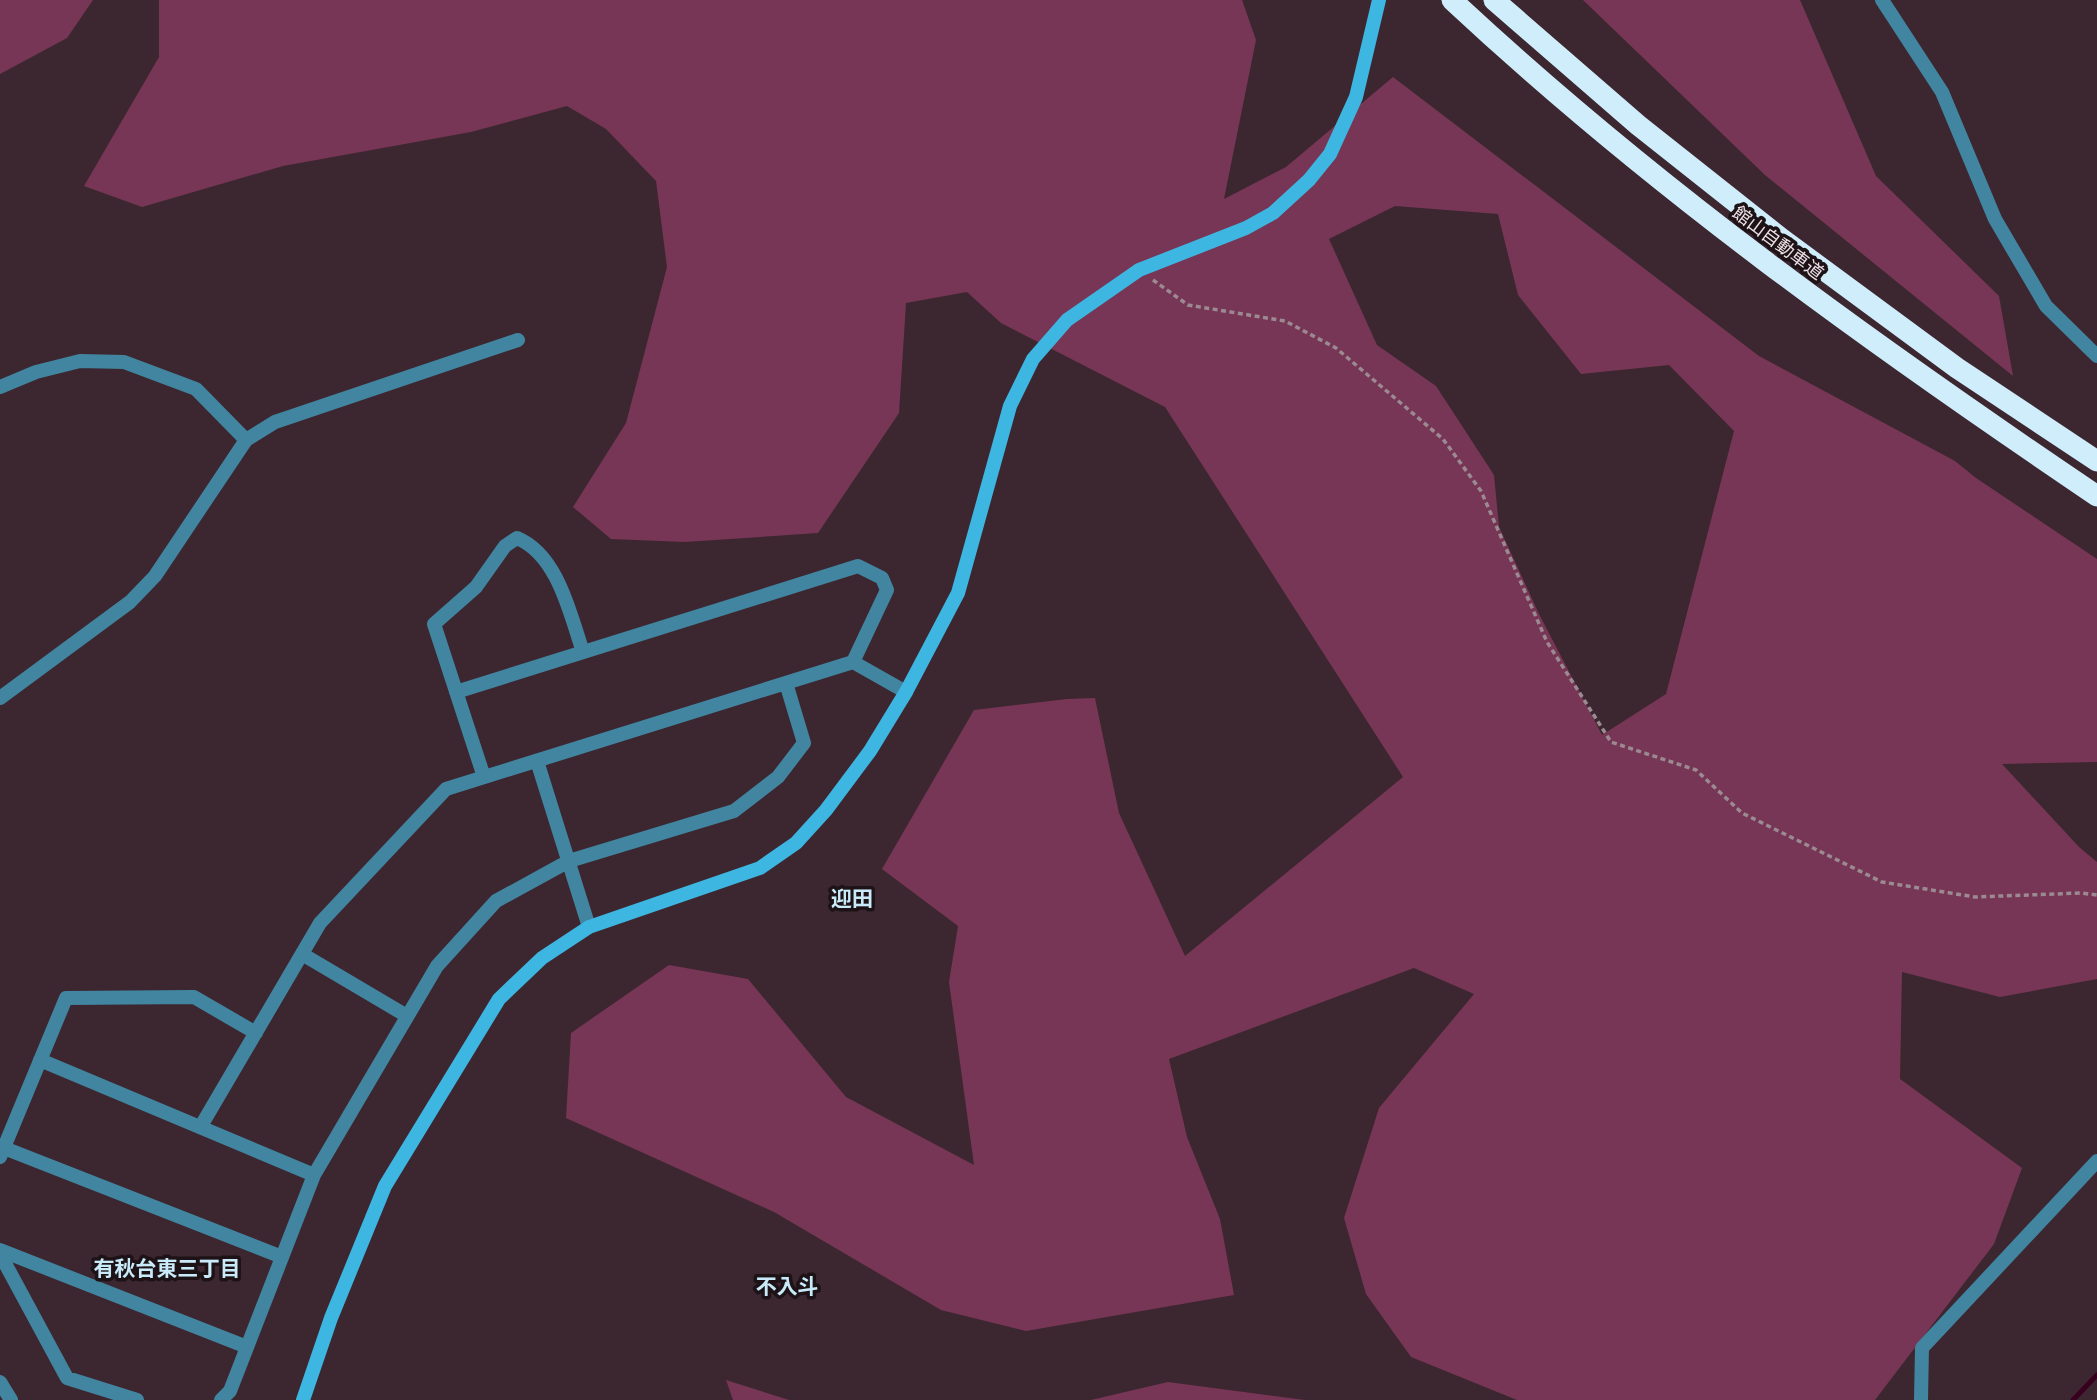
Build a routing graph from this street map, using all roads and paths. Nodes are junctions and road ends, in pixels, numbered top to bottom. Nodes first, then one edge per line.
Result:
1 (1379, 0) edge
2 (1452, 0) edge
3 (1494, 0) edge
4 (1882, 0) edge
5 (1139, 270) junction
6 (518, 340) dead end
7 (2097, 356) edge
8 (0, 387) edge
9 (246, 440) junction
10 (2097, 461) edge
11 (2097, 496) edge
12 (583, 652) junction
13 (853, 662) junction
14 (786, 683) junction
15 (456, 692) junction
16 (906, 692) junction
17 (0, 698) edge
18 (537, 761) junction
19 (484, 777) junction
20 (569, 861) junction
21 (2097, 895) edge
22 (589, 927) junction
23 (302, 954) junction
24 (407, 1016) junction
25 (256, 1033) junction
26 (40, 1060) junction
27 (201, 1126) junction
28 (2, 1153) edge
29 (2097, 1161) edge
30 (314, 1175) junction
31 (0, 1252) edge
32 (282, 1257) junction
33 (247, 1347) junction
34 (0, 1382) edge
35 (11, 1400) edge
36 (137, 1400) edge
37 (221, 1400) edge
38 (303, 1400) edge
39 (1921, 1400) edge

1 - 5 street
2 - 11 highway, 館山自動車道
3 - 10 highway, 館山自動車道
4 - 7 street
5 - 16 street
5 - 21 path
6 - 9 street
8 - 9 street
9 - 17 street
12 - 13 street
12 - 15 street
12 - 15 street
13 - 14 street
13 - 16 street
14 - 18 street
14 - 20 street
15 - 19 street
16 - 22 street
18 - 19 street
18 - 20 street
19 - 23 street
20 - 22 street
20 - 24 street
22 - 38 street
23 - 24 street
23 - 25 street
24 - 30 street
25 - 26 street
25 - 27 street
26 - 27 street
26 - 28 street
27 - 30 street
28 - 32 street
29 - 39 street
30 - 32 street
31 - 33 street
31 - 36 street
32 - 33 street
33 - 37 street
34 - 35 street

